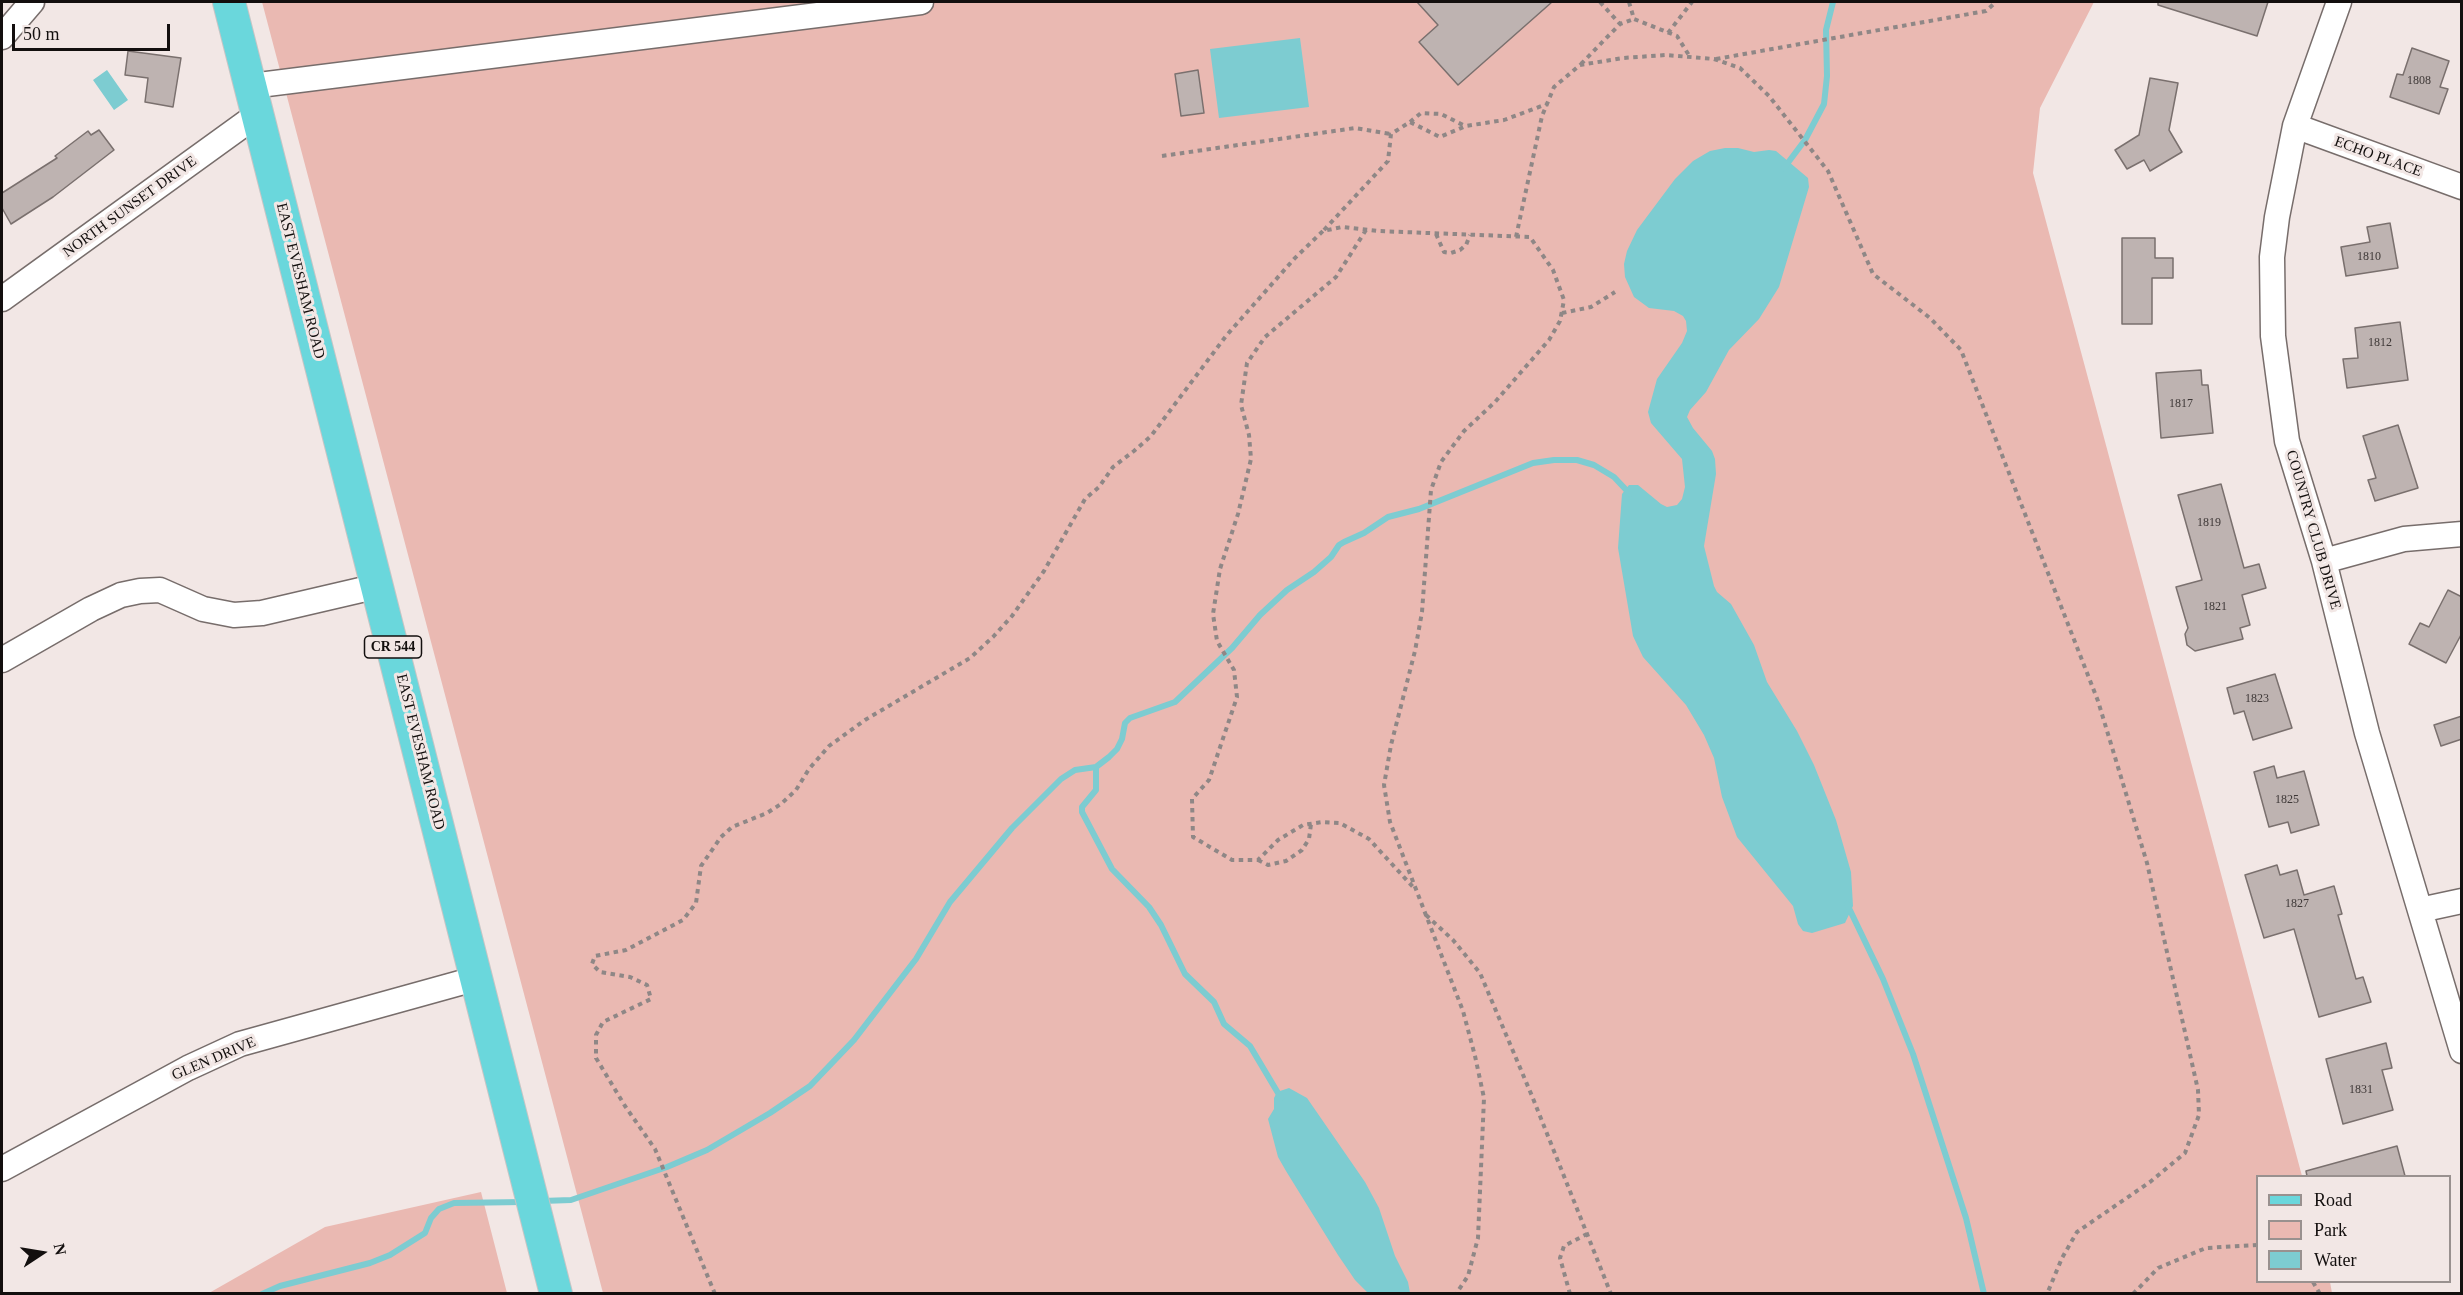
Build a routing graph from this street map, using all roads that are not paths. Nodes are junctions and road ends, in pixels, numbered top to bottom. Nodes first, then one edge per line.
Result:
1 (33, 2) edge
2 (229, 2) edge
3 (921, 2) edge
4 (2338, 2) edge
5 (2, 36) edge
6 (254, 100) junction
7 (2295, 126) junction
8 (2462, 187) edge
9 (2, 299) edge
10 (2462, 534) edge
11 (2324, 561) junction
12 (378, 586) junction
13 (2, 660) edge
14 (2462, 901) edge
15 (2420, 910) junction
16 (478, 978) junction
17 (2462, 1052) edge
18 (2, 1169) edge
19 (556, 1293) edge

1 - 5 street
2 - 6 main road, EAST EVESHAM ROAD / CR 544
3 - 6 street
4 - 7 street, COUNTRY CLUB DRIVE
6 - 9 street, NORTH SUNSET DRIVE
6 - 12 main road, EAST EVESHAM ROAD / CR 544
7 - 8 street, ECHO PLACE
7 - 11 street, COUNTRY CLUB DRIVE
10 - 11 street
11 - 15 street, COUNTRY CLUB DRIVE
12 - 13 street
12 - 16 main road, EAST EVESHAM ROAD / CR 544
14 - 15 street
15 - 17 street, COUNTRY CLUB DRIVE
16 - 18 street, GLEN DRIVE
16 - 19 main road, EAST EVESHAM ROAD / CR 544

